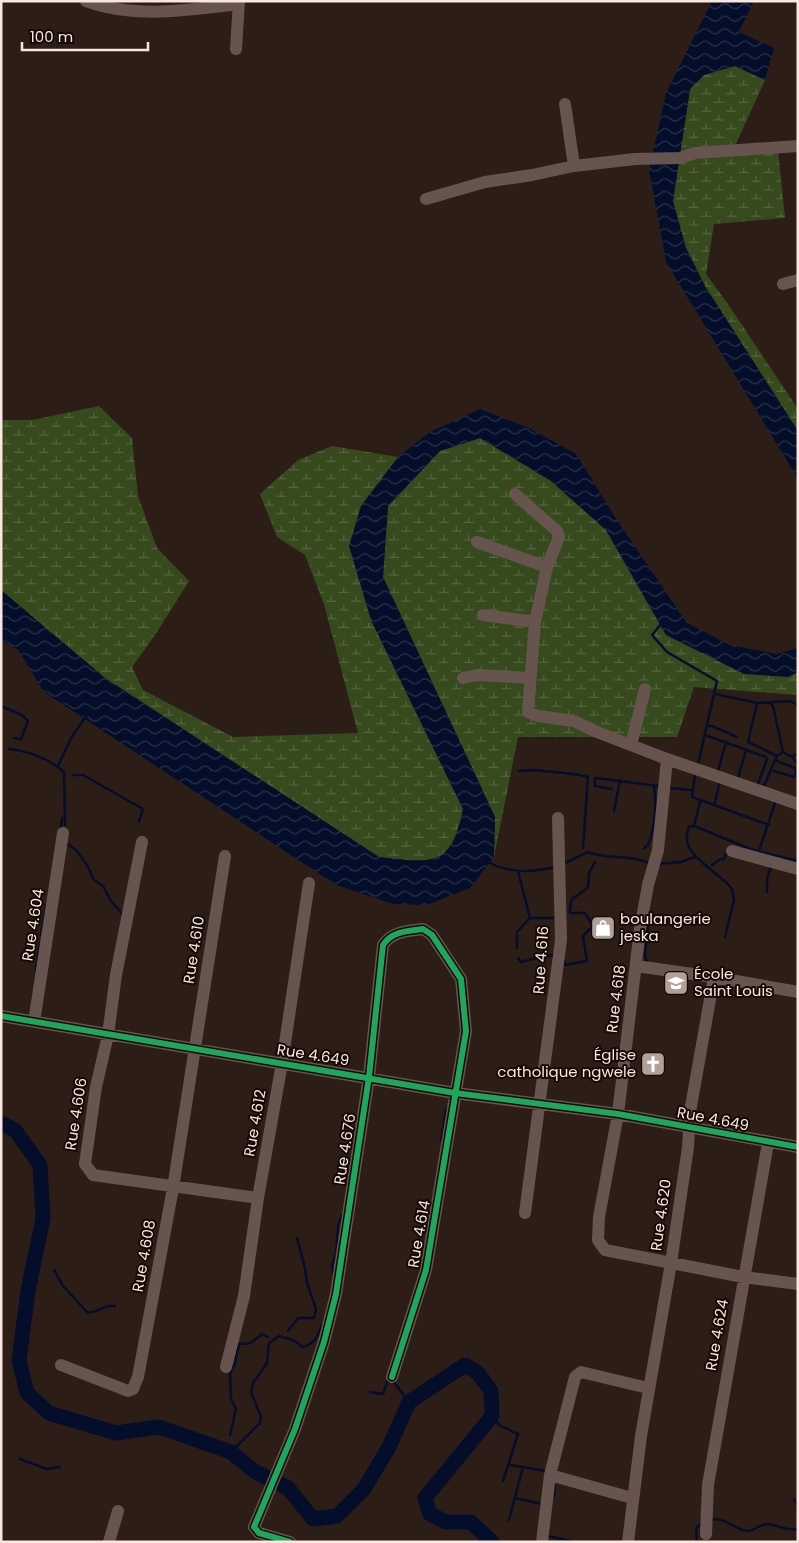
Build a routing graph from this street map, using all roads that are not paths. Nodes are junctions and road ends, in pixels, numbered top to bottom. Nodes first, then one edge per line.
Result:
1 (86, 1) edge
2 (239, 2) edge
3 (165, 6) edge
4 (236, 49) dead end
5 (565, 104) dead end
6 (798, 146) edge
7 (574, 166) junction
8 (426, 199) dead end
9 (798, 280) edge
10 (783, 284) dead end
11 (515, 494) dead end
12 (477, 542) dead end
13 (547, 568) junction
14 (483, 615) dead end
15 (536, 622) junction
16 (463, 678) dead end
17 (530, 678) junction
18 (645, 689) dead end
19 (631, 745) junction
20 (667, 759) junction
21 (798, 804) edge
22 (558, 818) dead end
23 (63, 833) dead end
24 (142, 842) dead end
25 (732, 851) dead end
26 (225, 856) dead end
27 (798, 869) edge
28 (309, 883) dead end
29 (636, 966) junction
30 (714, 978) junction
31 (798, 992) edge
32 (1, 1016) edge
33 (34, 1022) junction
34 (108, 1035) junction
35 (194, 1050) junction
36 (282, 1063) junction
37 (370, 1077) junction
38 (455, 1093) junction
39 (540, 1103) junction
40 (618, 1114) junction
41 (690, 1127) junction
42 (768, 1143) junction
43 (798, 1147) edge
44 (173, 1188) junction
45 (258, 1198) junction
46 (525, 1213) dead end
47 (671, 1263) junction
48 (743, 1277) junction
49 (798, 1284) edge
50 (61, 1365) dead end
51 (226, 1367) dead end
52 (392, 1377) dead end
53 (648, 1388) junction
54 (550, 1475) junction
55 (632, 1498) junction
56 (118, 1511) dead end
57 (706, 1534) dead end
58 (109, 1542) edge
59 (290, 1542) edge
60 (542, 1542) edge
61 (628, 1542) edge

1 - 3 street
2 - 3 street
2 - 4 street
5 - 7 street
6 - 7 street
7 - 8 street
9 - 10 street
11 - 13 street
12 - 13 street
13 - 15 street
14 - 15 street
15 - 17 street
16 - 17 street
17 - 19 street
18 - 19 street
19 - 20 street
20 - 21 street
20 - 29 street, Rue 4.618
22 - 39 street, Rue 4.616
23 - 33 street, Rue 4.604
24 - 34 street, Rue 4.606
25 - 27 street
26 - 35 street, Rue 4.610
28 - 36 street, Rue 4.612
29 - 30 street
29 - 40 street, Rue 4.618
30 - 31 street
30 - 41 street, Rue 4.620
32 - 33 street, Rue 4.649
33 - 34 street, Rue 4.649
34 - 35 street, Rue 4.649
34 - 44 street, Rue 4.606
35 - 36 street, Rue 4.649
35 - 44 street, Rue 4.608
36 - 37 street, Rue 4.649
36 - 45 street, Rue 4.612
37 - 38 street, Rue 4.649
37 - 38 street, Rue 4.676
37 - 59 street, Rue 4.676
38 - 39 street, Rue 4.649
38 - 52 street, Rue 4.614
39 - 40 street, Rue 4.649
39 - 46 street, Rue 4.616
40 - 41 street, Rue 4.649
40 - 47 street, Rue 4.618
41 - 42 street, Rue 4.649
41 - 47 street, Rue 4.620
42 - 43 street, Rue 4.649
42 - 48 street, Rue 4.624
44 - 45 street, Rue 4.606
44 - 50 street, Rue 4.608
45 - 51 street, Rue 4.612
47 - 48 street, Rue 4.618
47 - 53 street, Rue 4.620
48 - 49 street, Rue 4.618
48 - 57 street, Rue 4.624
53 - 54 street
53 - 55 street, Rue 4.620
54 - 55 street
54 - 60 street
55 - 61 street, Rue 4.620
56 - 58 street

